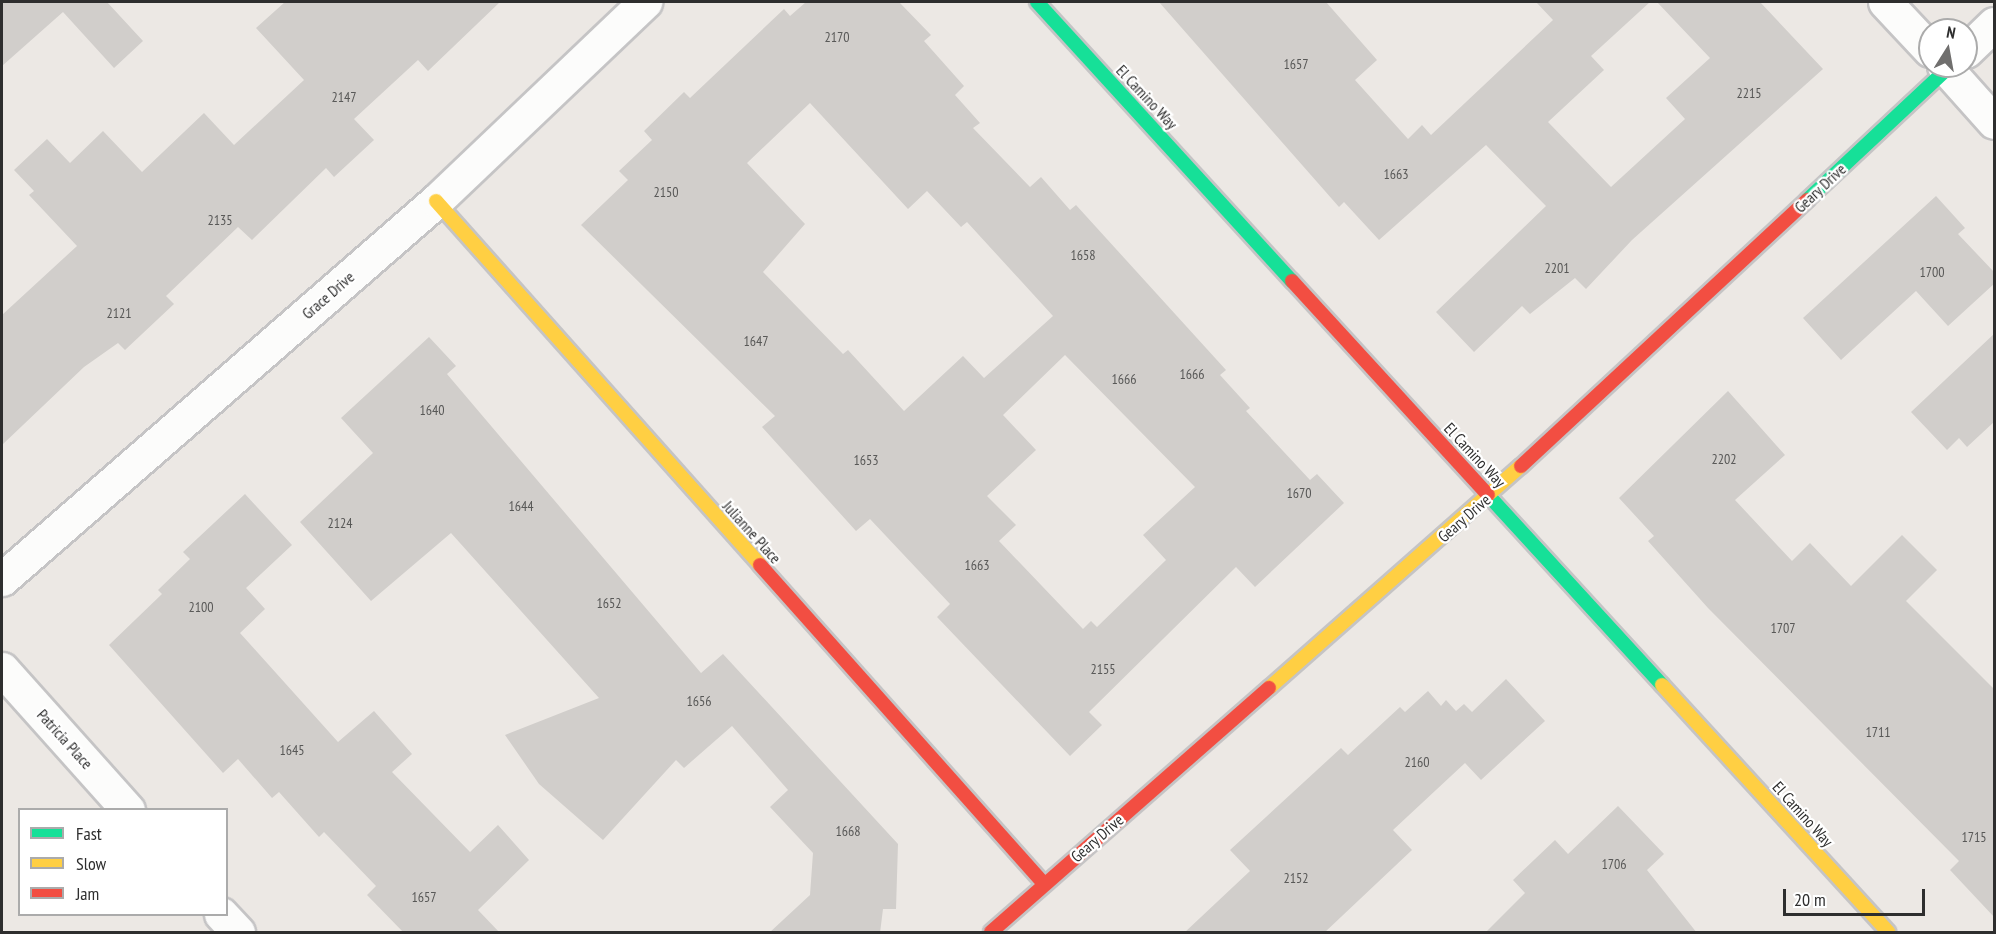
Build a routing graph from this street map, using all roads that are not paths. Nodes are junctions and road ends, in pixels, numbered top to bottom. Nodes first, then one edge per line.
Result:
1 (645, 2) edge
2 (1037, 2) edge
3 (1885, 2) edge
4 (1995, 24) edge
5 (1918, 33) edge
6 (1978, 37) edge
7 (1930, 78) edge
8 (1961, 78) edge
9 (1995, 122) edge
10 (436, 201) junction
11 (1490, 495) junction
12 (2, 579) edge
13 (2, 669) edge
14 (126, 808) edge
15 (1044, 884) junction
16 (222, 916) edge
17 (238, 933) edge
18 (991, 933) edge
19 (1888, 933) edge

1 - 10 street, Grace Drive
2 - 11 street, El Camino Way
3 - 5 street
4 - 6 street, Geary Drive
7 - 11 street, Geary Drive
8 - 9 street
10 - 12 street, Grace Drive
10 - 15 street, Julianne Place
11 - 15 street, Geary Drive
11 - 19 street, El Camino Way
13 - 14 street, Patricia Place
15 - 18 street, Geary Drive
16 - 17 street

